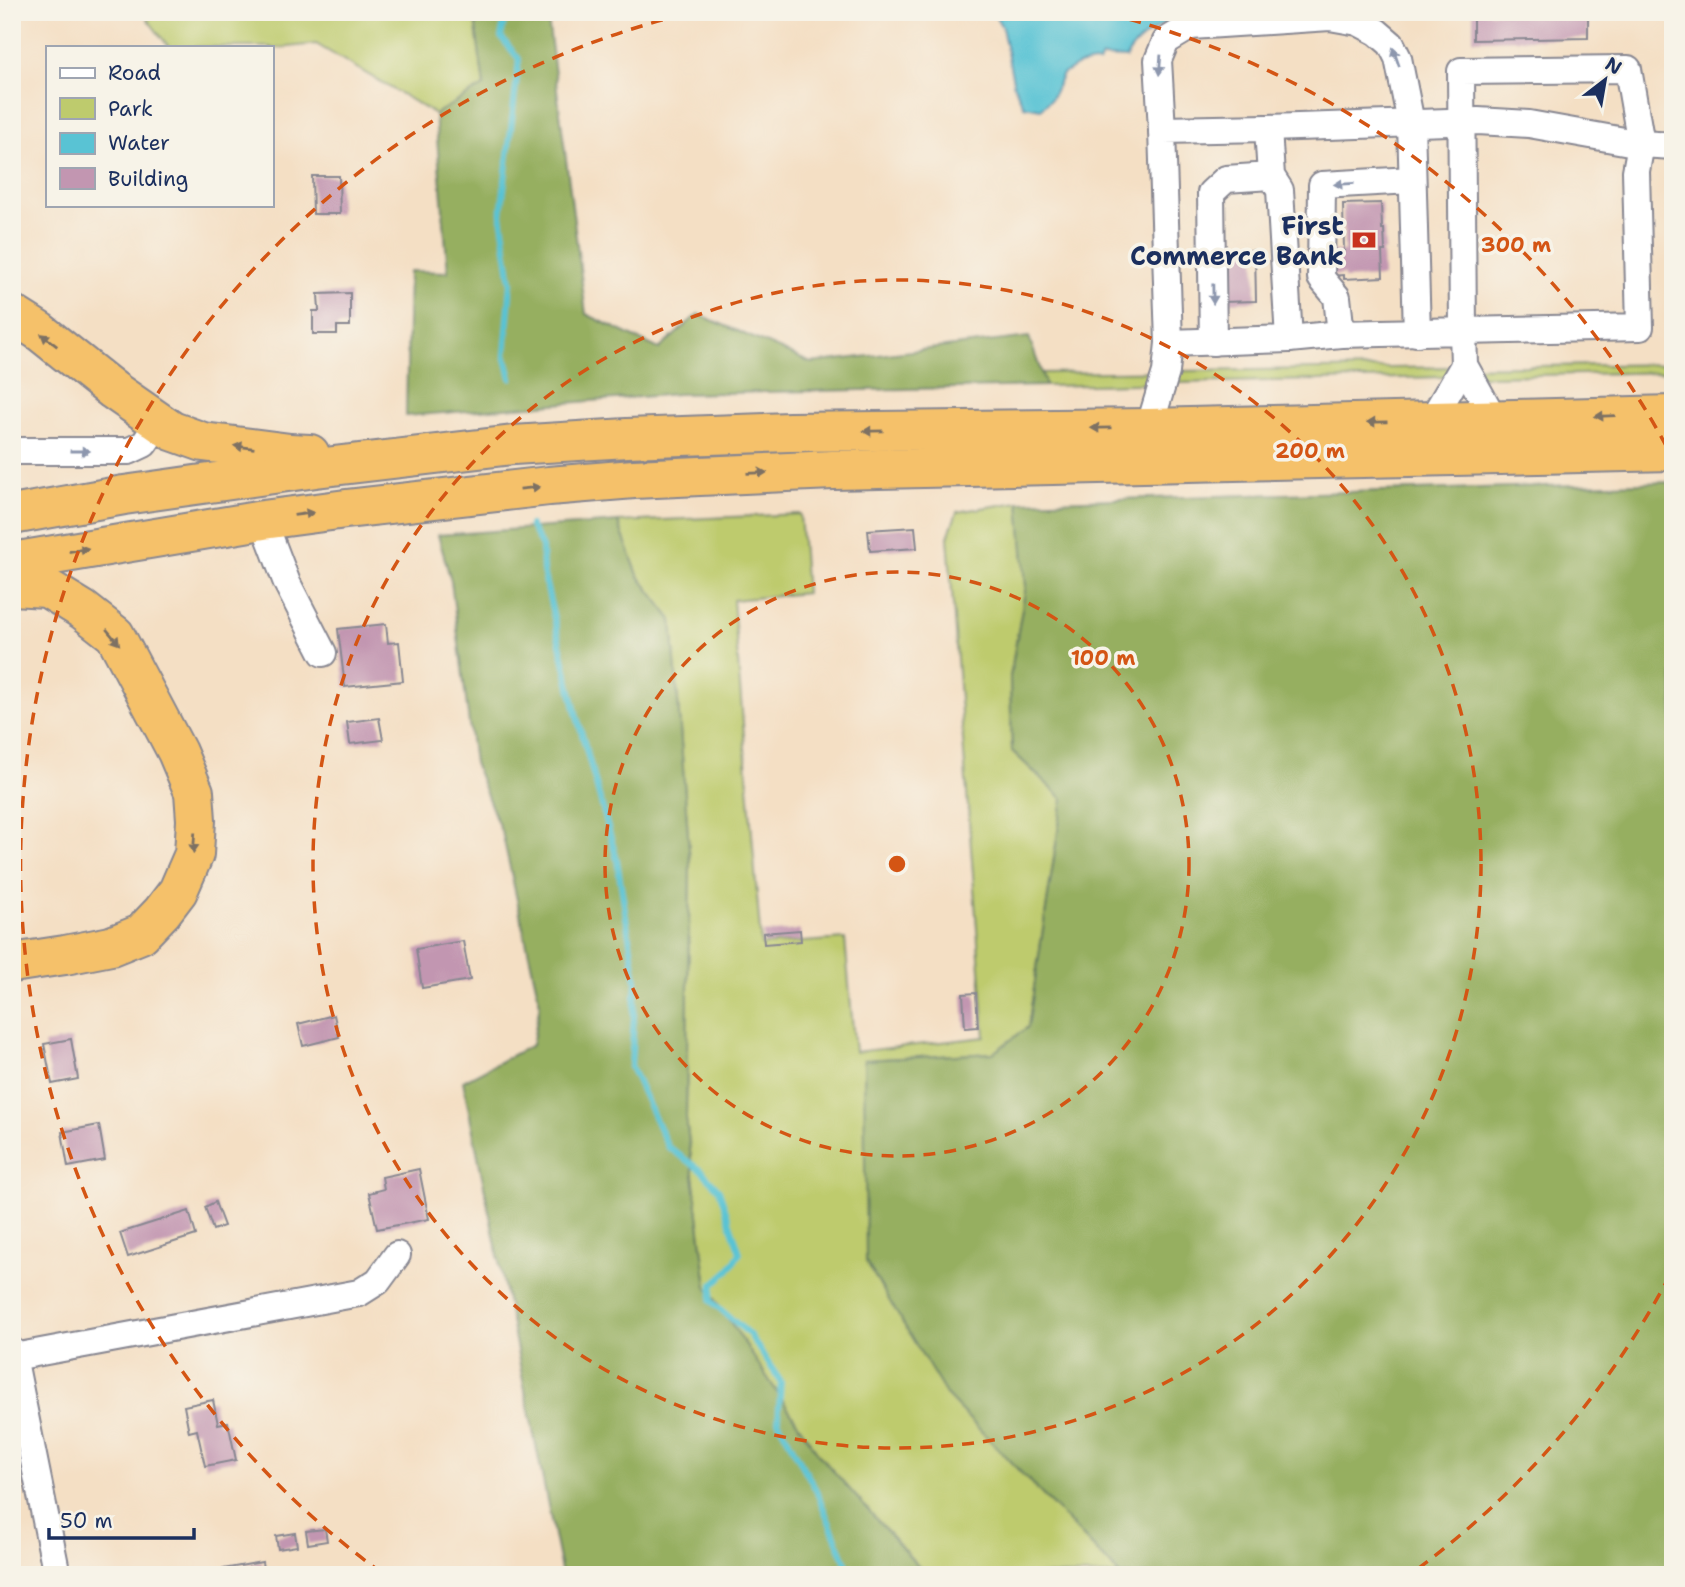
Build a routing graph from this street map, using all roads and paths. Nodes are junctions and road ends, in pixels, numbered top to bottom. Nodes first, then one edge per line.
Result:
1 (1461, 122) junction
2 (1411, 124) junction
3 (1268, 128) junction
4 (1162, 130) junction
5 (1641, 144) junction
6 (1673, 146) edge
7 (1270, 176) junction
8 (1412, 180) junction
9 (12, 314) edge
10 (1463, 331) junction
11 (1418, 333) junction
12 (1341, 334) junction
13 (1289, 339) junction
14 (1213, 342) junction
15 (1169, 344) junction
16 (1464, 365) junction
17 (1673, 415) edge
18 (1494, 419) junction
19 (1431, 421) junction
20 (159, 422) junction
21 (1149, 428) junction
22 (12, 451) edge
23 (1673, 451) edge
24 (410, 457) junction
25 (12, 515) edge
26 (263, 520) junction
27 (12, 562) edge
28 (12, 586) edge
29 (323, 653) dead end
30 (12, 963) edge
31 (397, 1255) dead end
32 (13, 1354) edge
33 (23, 1458) edge
34 (57, 1575) edge

1 - 2 street
1 - 5 street
1 - 5 street
1 - 10 street
2 - 3 street
2 -> 4 street
2 - 8 street
3 - 4 street
3 - 7 street
4 - 15 street
5 - 6 street
5 - 10 street
7 - 13 street
7 -> 14 street
8 - 11 street
8 -> 12 street
20 -> 9 highway
10 - 11 street
10 - 16 street
11 - 12 street
12 - 13 street
13 - 14 street
14 - 15 street
15 - 21 street
16 - 18 street
16 - 19 street
17 -> 18 highway
18 - 19 highway
19 -> 21 highway
22 -> 20 street
24 -> 20 highway
21 -> 24 highway
26 -> 23 highway
24 - 25 highway
27 -> 26 highway
26 - 29 street
28 -> 30 highway
31 - 32 street
32 - 33 street
33 - 34 street

